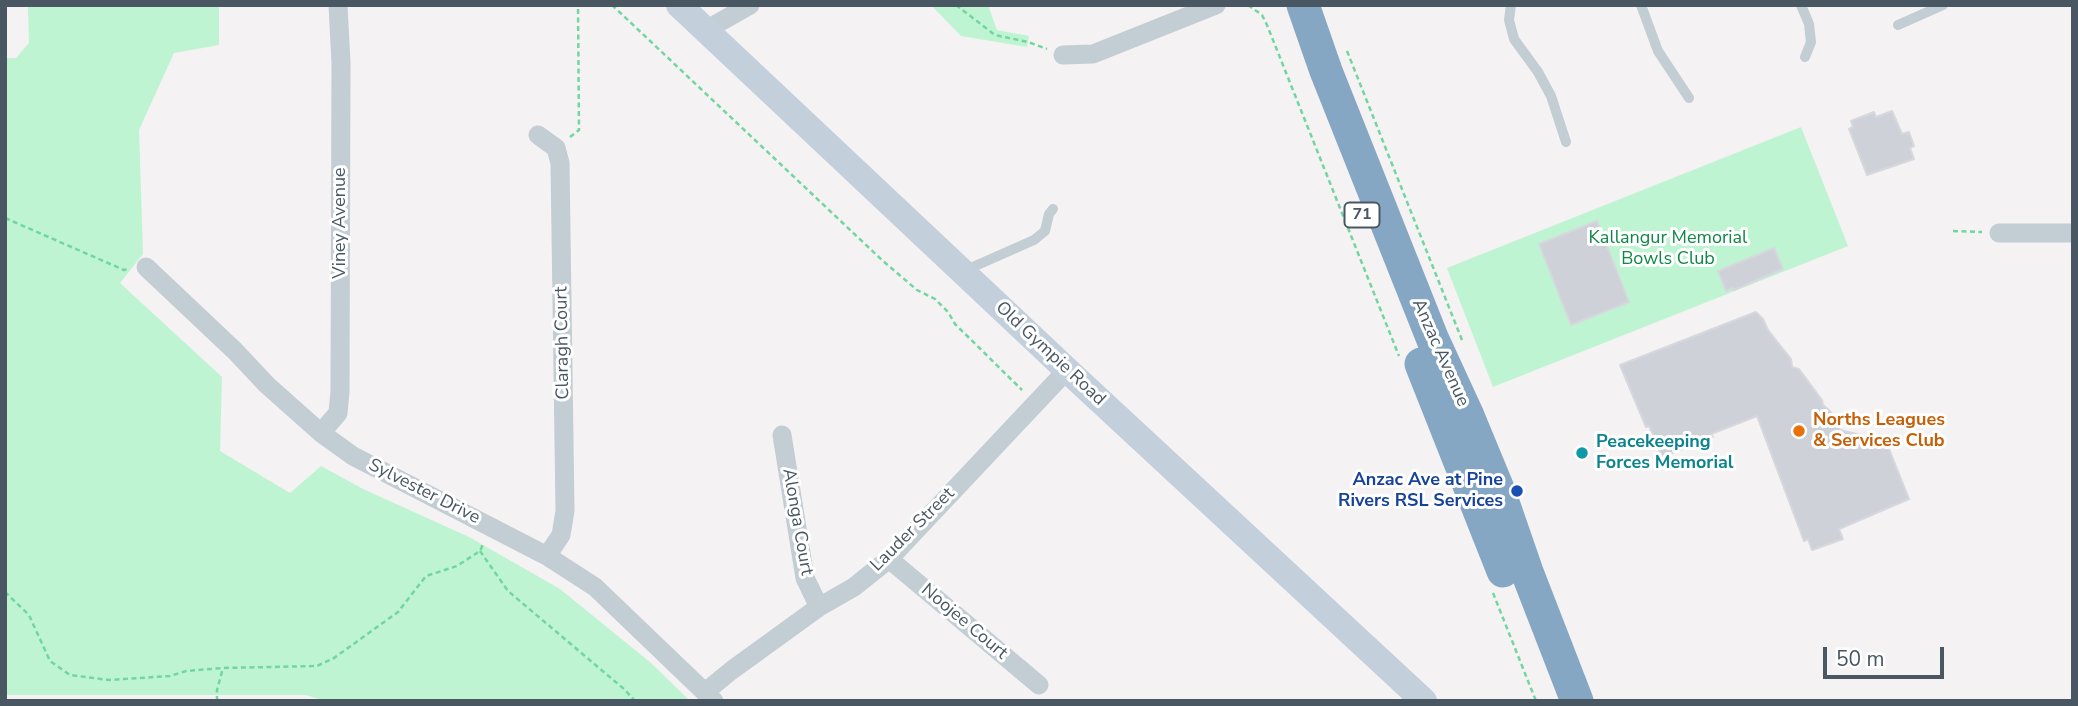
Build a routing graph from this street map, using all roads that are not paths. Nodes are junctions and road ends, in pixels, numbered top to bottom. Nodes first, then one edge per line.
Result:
1 (338, 5) edge
2 (679, 5) edge
3 (1216, 5) edge
4 (1279, 5) edge
5 (1303, 5) edge
6 (1511, 5) edge
7 (1641, 5) edge
8 (1801, 5) edge
9 (1943, 5) edge
10 (735, 8) edge
11 (1928, 8) edge
12 (1898, 25) dead end
13 (706, 30) junction
14 (1063, 55) road end
15 (1805, 57) dead end
16 (1689, 98) dead end
17 (538, 135) dead end
18 (1566, 142) dead end
19 (1053, 209) dead end
20 (1999, 233) road end
21 (2073, 233) edge
22 (146, 267) road end
23 (962, 271) junction
24 (1067, 370) junction
25 (1457, 420) junction
26 (321, 433) junction
27 (782, 435) dead end
28 (547, 556) junction
29 (889, 559) junction
30 (819, 607) junction
31 (1039, 685) dead end
32 (710, 696) edge
33 (1424, 701) edge
34 (1552, 701) edge
35 (1577, 701) edge

1 - 26 street, Viney Avenue
2 - 13 main road, Old Gympie Road
3 - 14 street
4 - 25 highway, Anzac Avenue / 71
5 - 25 highway, Anzac Avenue / 71
6 - 18 lane
7 - 16 lane
8 - 15 lane
9 - 11 lane
10 - 13 street
11 - 12 lane
13 - 23 main road, Old Gympie Road
17 - 28 street, Claragh Court
19 - 23 lane
20 - 21 street
22 - 26 street, Sylvester Drive
23 - 24 main road, Old Gympie Road
24 - 29 street, Lauder Street
24 - 33 main road, Old Gympie Road
25 - 34 highway, Anzac Avenue / 71
25 - 35 highway, Anzac Avenue / 71
26 - 28 street, Sylvester Drive
27 - 30 street, Alonga Court
28 - 32 street, Sylvester Drive
29 - 30 street, Lauder Street
29 - 31 street, Noojee Court
30 - 32 street, Lauder Street

